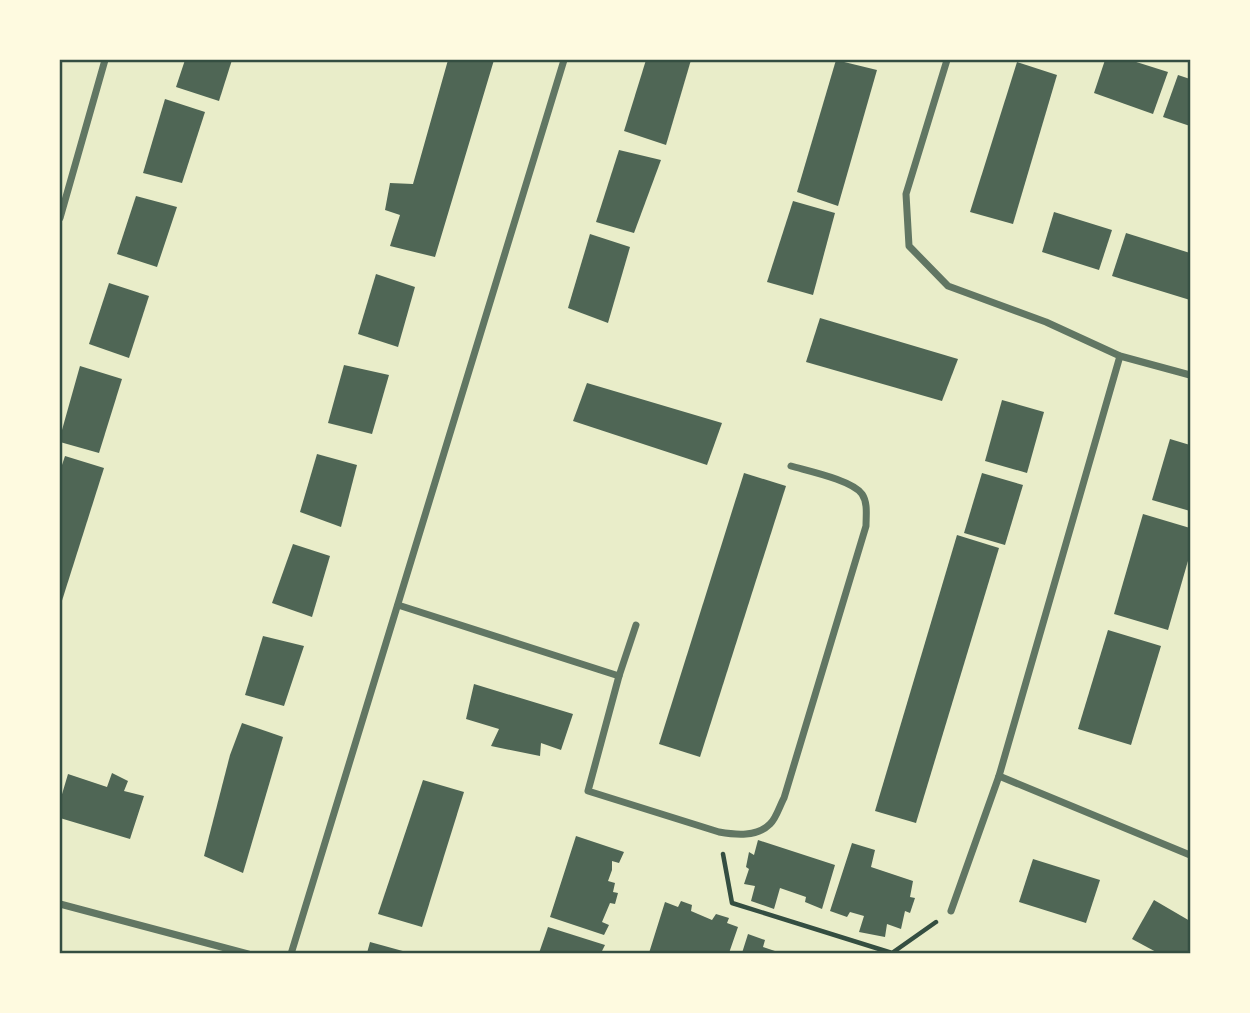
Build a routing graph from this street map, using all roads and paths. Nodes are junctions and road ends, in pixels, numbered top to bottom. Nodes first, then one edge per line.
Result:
1 (105, 60) edge
2 (564, 60) edge
3 (947, 60) edge
4 (60, 218) edge
5 (1120, 356) junction
6 (1191, 375) edge
7 (791, 466) dead end
8 (398, 605) junction
9 (636, 625) dead end
10 (619, 676) junction
11 (999, 776) junction
12 (719, 832) junction
13 (1191, 855) edge
14 (60, 904) edge
15 (951, 911) joint
16 (248, 954) edge
17 (291, 954) edge

1 - 4 street
2 - 8 street
3 - 5 street
5 - 6 street
5 - 11 street
7 - 12 street
8 - 10 street
8 - 17 street
9 - 10 street
10 - 12 street
11 - 13 street
11 - 15 street
12 - 15 path
14 - 16 street

